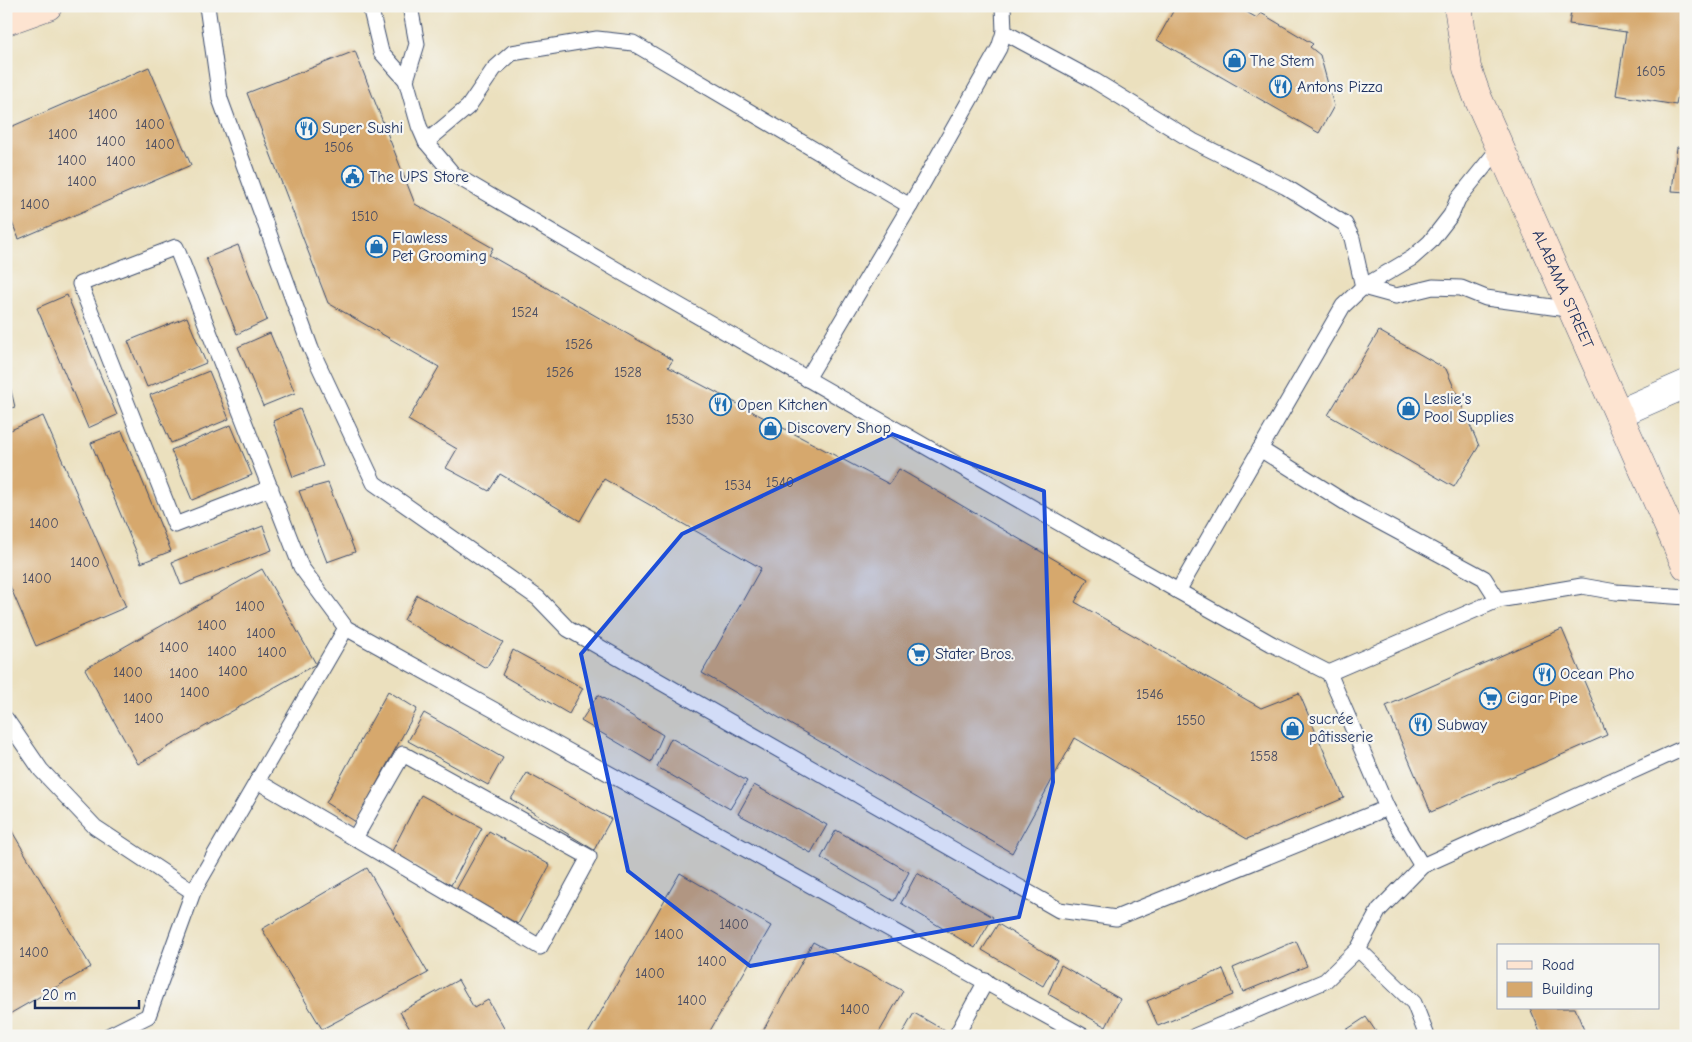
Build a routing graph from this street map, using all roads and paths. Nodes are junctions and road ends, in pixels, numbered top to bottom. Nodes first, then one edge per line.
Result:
1 (48, 6) edge
2 (206, 6) edge
3 (370, 6) edge
4 (410, 6) edge
5 (1003, 6) edge
6 (1458, 6) edge
7 (6, 21) edge
8 (1004, 32) junction
9 (406, 80) junction
10 (426, 142) junction
11 (1500, 147) junction
12 (910, 206) junction
13 (1362, 287) junction
14 (1574, 310) junction
15 (807, 379) junction
16 (1686, 384) edge
17 (1620, 413) junction
18 (1260, 449) junction
19 (271, 488) junction
20 (1686, 566) edge
21 (1178, 591) junction
22 (1686, 598) edge
23 (1498, 600) junction
24 (346, 628) junction
25 (1329, 673) junction
26 (6, 719) edge
27 (1686, 746) edge
28 (257, 781) junction
29 (1387, 808) junction
30 (355, 838) junction
31 (1422, 866) junction
32 (193, 892) junction
33 (1358, 949) junction
34 (986, 981) junction
35 (1078, 1035) edge
36 (108, 1036) edge
37 (956, 1036) edge
38 (1195, 1036) edge
39 (1426, 1036) edge

1 - 7 main road
2 - 29 lane
3 - 9 lane
4 - 9 lane
5 - 8 lane
6 - 11 main road, ALABAMA STREET
8 - 12 lane
8 - 13 lane
9 - 10 lane
10 - 12 lane
10 - 15 lane
11 - 13 lane
11 - 14 main road, ALABAMA STREET
12 - 15 lane
13 - 14 lane
13 - 18 lane
14 - 17 main road, ALABAMA STREET
15 - 21 lane
16 - 17 street
17 - 20 main road, ALABAMA STREET
18 - 21 lane
18 - 23 lane
19 - 19 lane
19 - 24 lane
21 - 25 lane
22 - 23 lane
23 - 25 lane
24 - 28 lane
24 - 34 lane
25 - 29 lane
26 - 32 lane
27 - 31 lane
28 - 30 lane
28 - 32 lane
29 - 31 lane
30 - 30 lane
31 - 33 lane
32 - 36 lane
33 - 38 lane
33 - 39 lane
34 - 35 lane
34 - 37 lane

